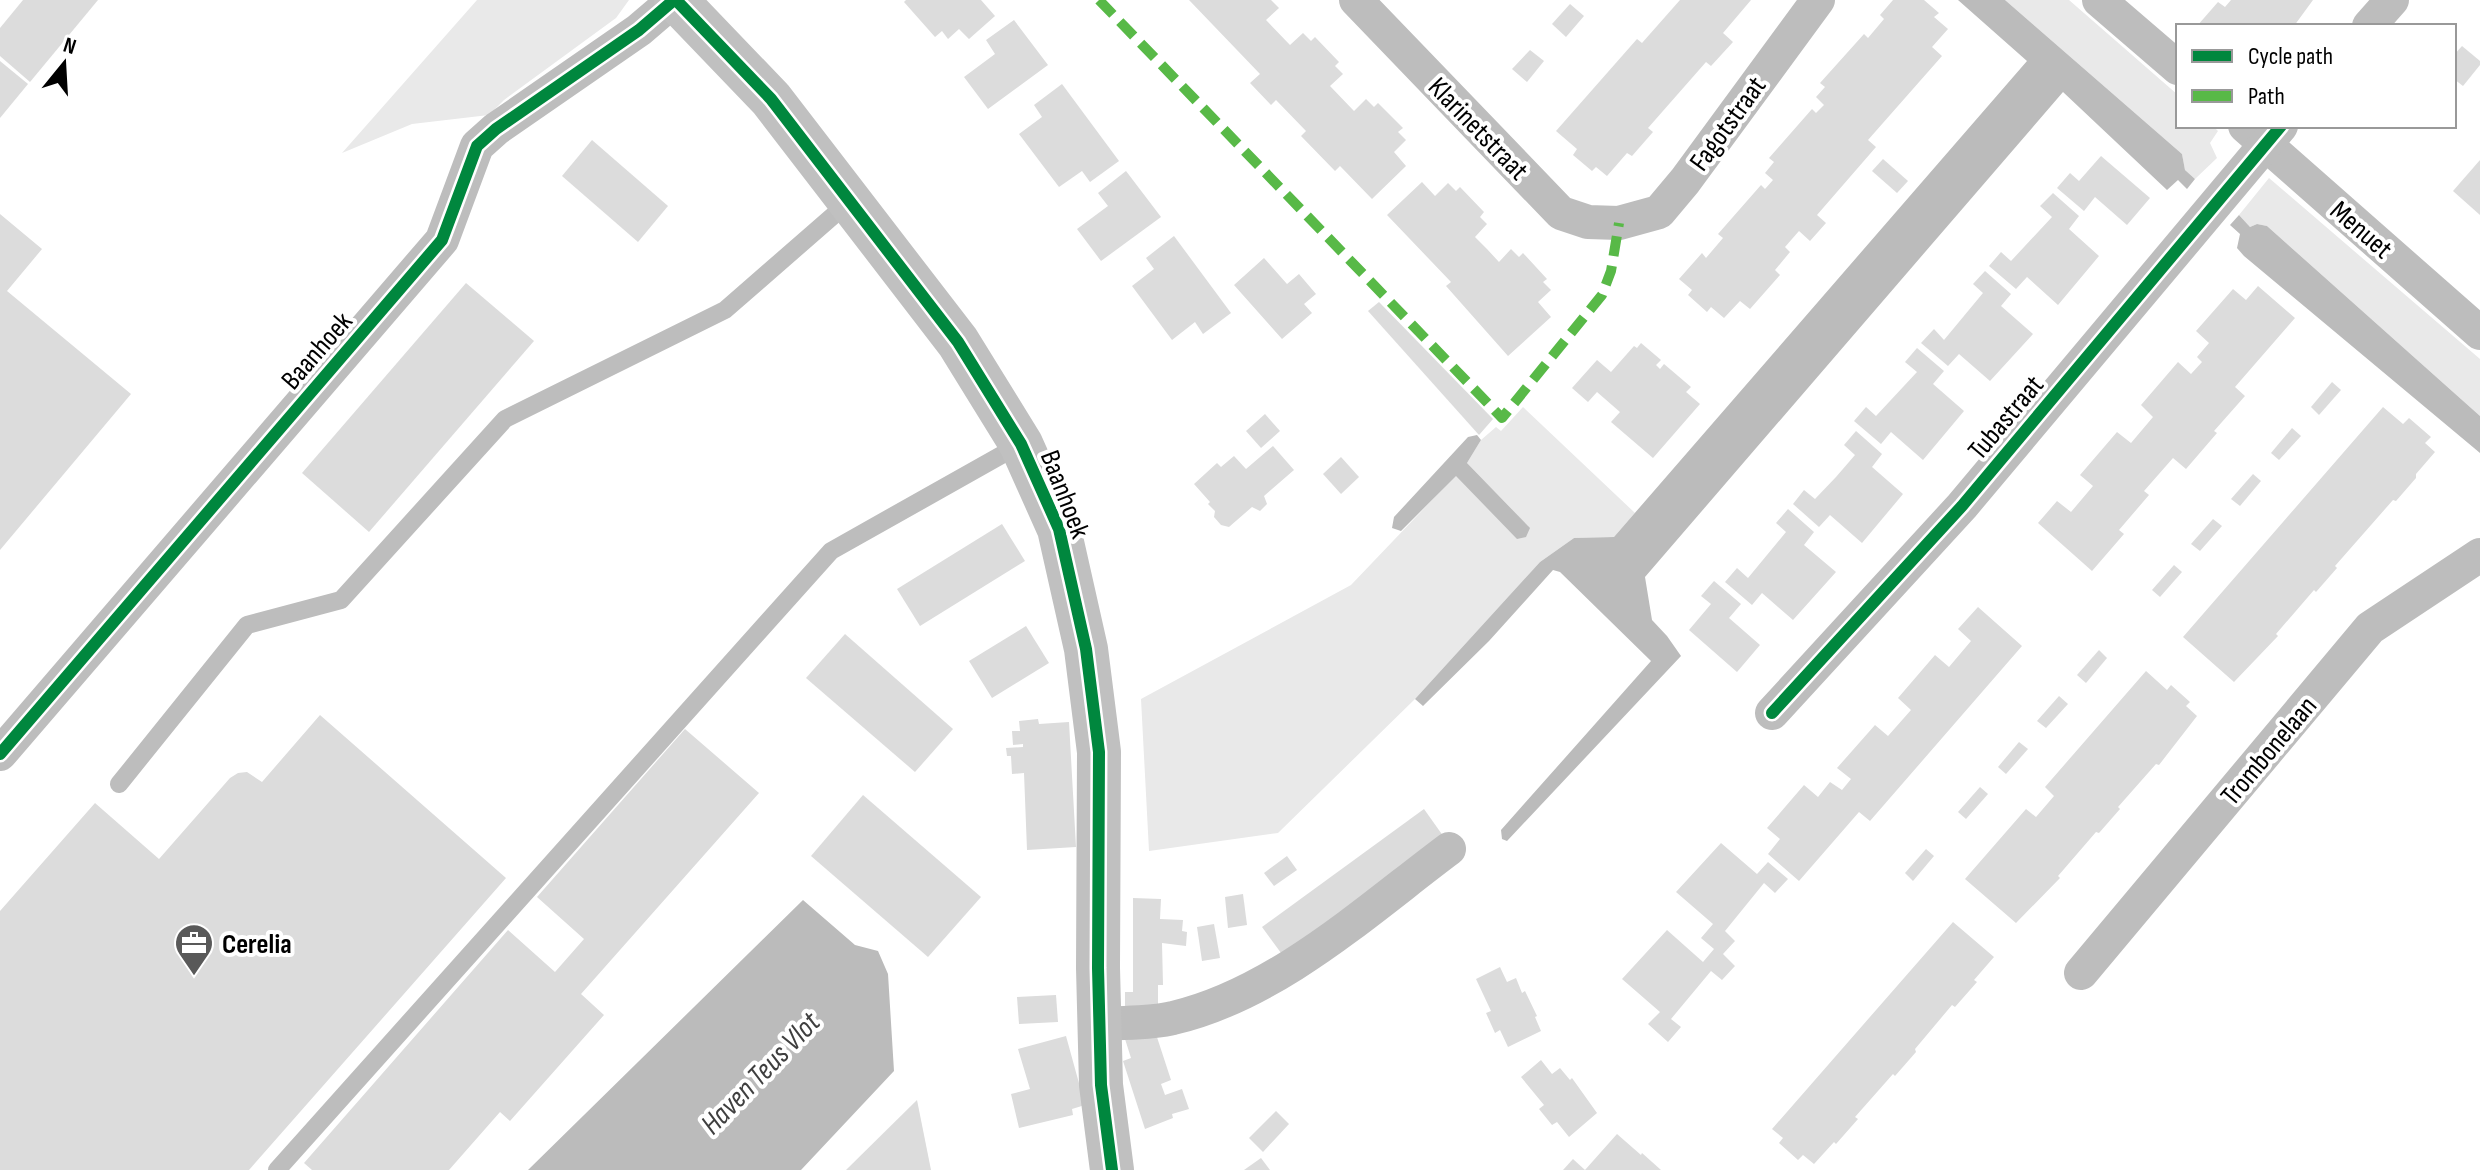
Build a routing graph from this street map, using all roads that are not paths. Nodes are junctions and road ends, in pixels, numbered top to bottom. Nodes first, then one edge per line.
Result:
1 (675, 0) edge
2 (1356, 0) edge
3 (1818, 0) edge
4 (2099, 0) edge
5 (2392, 0) edge
6 (2371, 24) edge
7 (2176, 66) edge
8 (2264, 132) edge
9 (850, 201) junction
10 (1619, 223) joint
11 (2480, 333) edge
12 (1021, 444) junction
13 (2480, 555) edge
14 (1772, 713) dead end
15 (0, 754) edge
16 (119, 784) dead end
17 (1449, 849) dead end
18 (2081, 973) dead end
19 (1100, 1024) junction
20 (277, 1170) edge
21 (1112, 1170) edge

1 - 9 street, Baanhoek
1 - 15 street, Baanhoek
2 - 10 street, Klarinetstraat
3 - 10 street, Fagotstraat
4 - 7 street
5 - 6 street
8 - 11 street, Menuet
8 - 14 street, Tubastraat
9 - 12 street, Baanhoek
9 - 16 lane
12 - 19 street, Baanhoek
12 - 20 lane
13 - 18 street, Trombonelaan
17 - 19 street
19 - 21 street, Baanhoek

